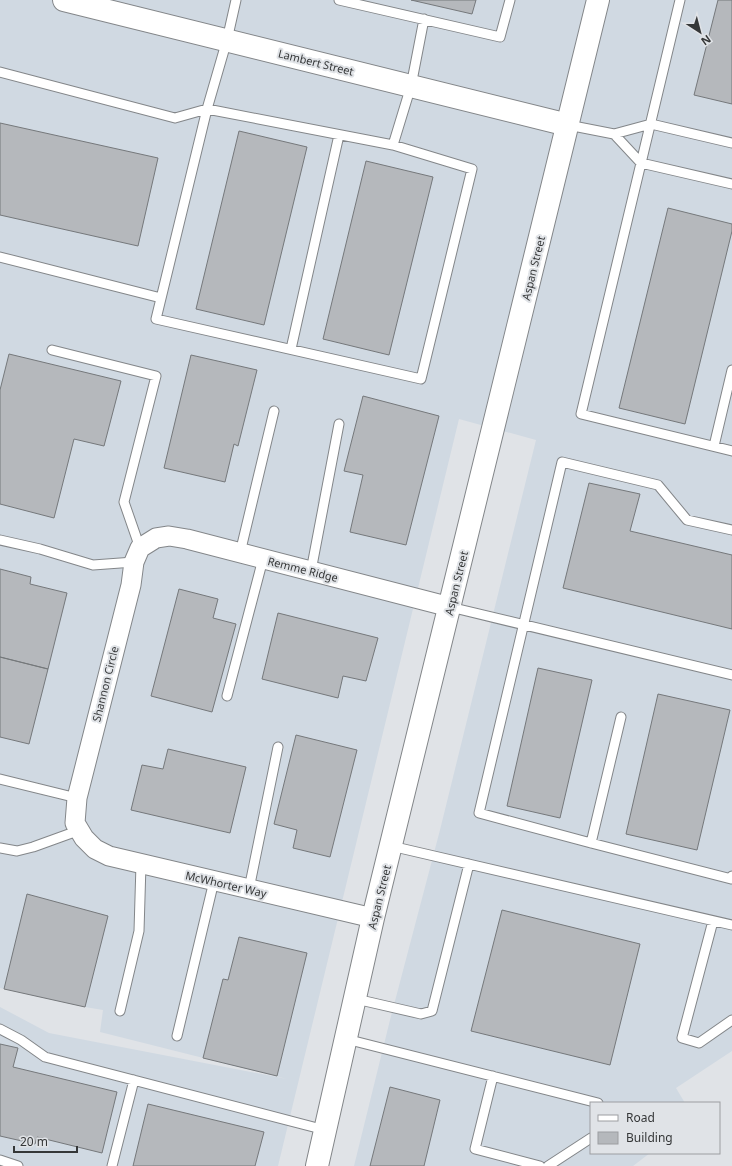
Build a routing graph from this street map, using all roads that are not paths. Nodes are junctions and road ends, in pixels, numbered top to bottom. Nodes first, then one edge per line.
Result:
1 (64, 0) edge
2 (236, 0) edge
3 (339, 0) edge
4 (510, 0) edge
5 (598, 0) edge
6 (680, 0) edge
7 (373, 4) edge
8 (424, 20) junction
9 (227, 40) junction
10 (0, 72) edge
11 (411, 86) junction
12 (207, 109) junction
13 (651, 124) junction
14 (568, 125) junction
15 (614, 134) junction
16 (339, 135) junction
17 (732, 143) edge
18 (393, 146) junction
19 (641, 162) junction
20 (732, 184) edge
21 (0, 256) edge
22 (161, 298) junction
23 (290, 349) junction
24 (52, 350) dead end
25 (732, 370) edge
26 (274, 411) dead end
27 (339, 424) dead end
28 (714, 446) junction
29 (732, 450) edge
30 (732, 530) edge
31 (0, 540) edge
32 (143, 549) junction
33 (240, 553) junction
34 (263, 559) junction
35 (311, 571) junction
36 (450, 607) junction
37 (524, 625) junction
38 (732, 674) edge
39 (227, 696) dead end
40 (621, 717) dead end
41 (278, 747) dead end
42 (0, 779) edge
43 (77, 798) junction
44 (82, 834) junction
45 (591, 843) junction
46 (391, 846) junction
47 (0, 848) edge
48 (141, 864) junction
49 (469, 864) junction
50 (732, 876) edge
51 (214, 881) junction
52 (249, 889) junction
53 (373, 918) junction
54 (713, 921) junction
55 (732, 925) edge
56 (356, 999) junction
57 (120, 1011) dead end
58 (732, 1020) edge
59 (0, 1030) edge
60 (177, 1036) dead end
61 (346, 1039) junction
62 (493, 1076) junction
63 (134, 1080) junction
64 (594, 1102) edge
65 (325, 1130) junction
66 (590, 1139) edge
67 (0, 1160) edge
68 (18, 1166) edge
69 (112, 1166) edge
70 (317, 1166) edge
71 (540, 1166) edge
72 (548, 1166) edge

1 - 9 street, Lambert Street
2 - 9 lane
3 - 7 lane
4 - 8 lane
5 - 14 street, Aspan Street
6 - 13 lane
7 - 8 lane
8 - 11 lane
9 - 11 street, Lambert Street
9 - 12 lane
10 - 12 lane
11 - 14 street, Lambert Street
11 - 18 lane
12 - 16 lane
12 - 22 lane
13 - 15 lane
13 - 17 lane
13 - 19 lane
14 - 15 lane
14 - 36 street, Aspan Street
15 - 19 lane
16 - 18 lane
16 - 23 lane
18 - 23 lane
19 - 20 lane
19 - 28 lane
21 - 22 lane
22 - 23 lane
24 - 32 lane
25 - 28 lane
26 - 33 lane
27 - 35 lane
28 - 29 lane
30 - 37 lane
31 - 32 lane
32 - 33 street, Remme Ridge
32 - 43 street, Shannon Circle
33 - 34 street, Remme Ridge
34 - 35 street, Remme Ridge
34 - 39 lane
35 - 36 street, Remme Ridge
36 - 37 lane
36 - 46 street, Aspan Street
37 - 38 lane
37 - 45 lane
40 - 45 lane
41 - 52 lane
42 - 43 lane
43 - 44 street, Shannon Circle
44 - 47 lane
44 - 48 street, McWhorter Way
45 - 50 lane
46 - 49 lane
46 - 53 street, Aspan Street
48 - 51 street, McWhorter Way
48 - 57 lane
49 - 54 lane
49 - 56 lane
51 - 52 street, McWhorter Way
51 - 60 lane
52 - 53 street, McWhorter Way
53 - 56 street, Aspan Street
54 - 55 lane
54 - 58 lane
56 - 61 street, Aspan Street
59 - 63 lane
61 - 62 lane
61 - 65 street, Aspan Street
62 - 64 lane
62 - 71 lane
63 - 65 lane
63 - 69 lane
65 - 70 street, Aspan Street
66 - 72 lane
67 - 68 lane

